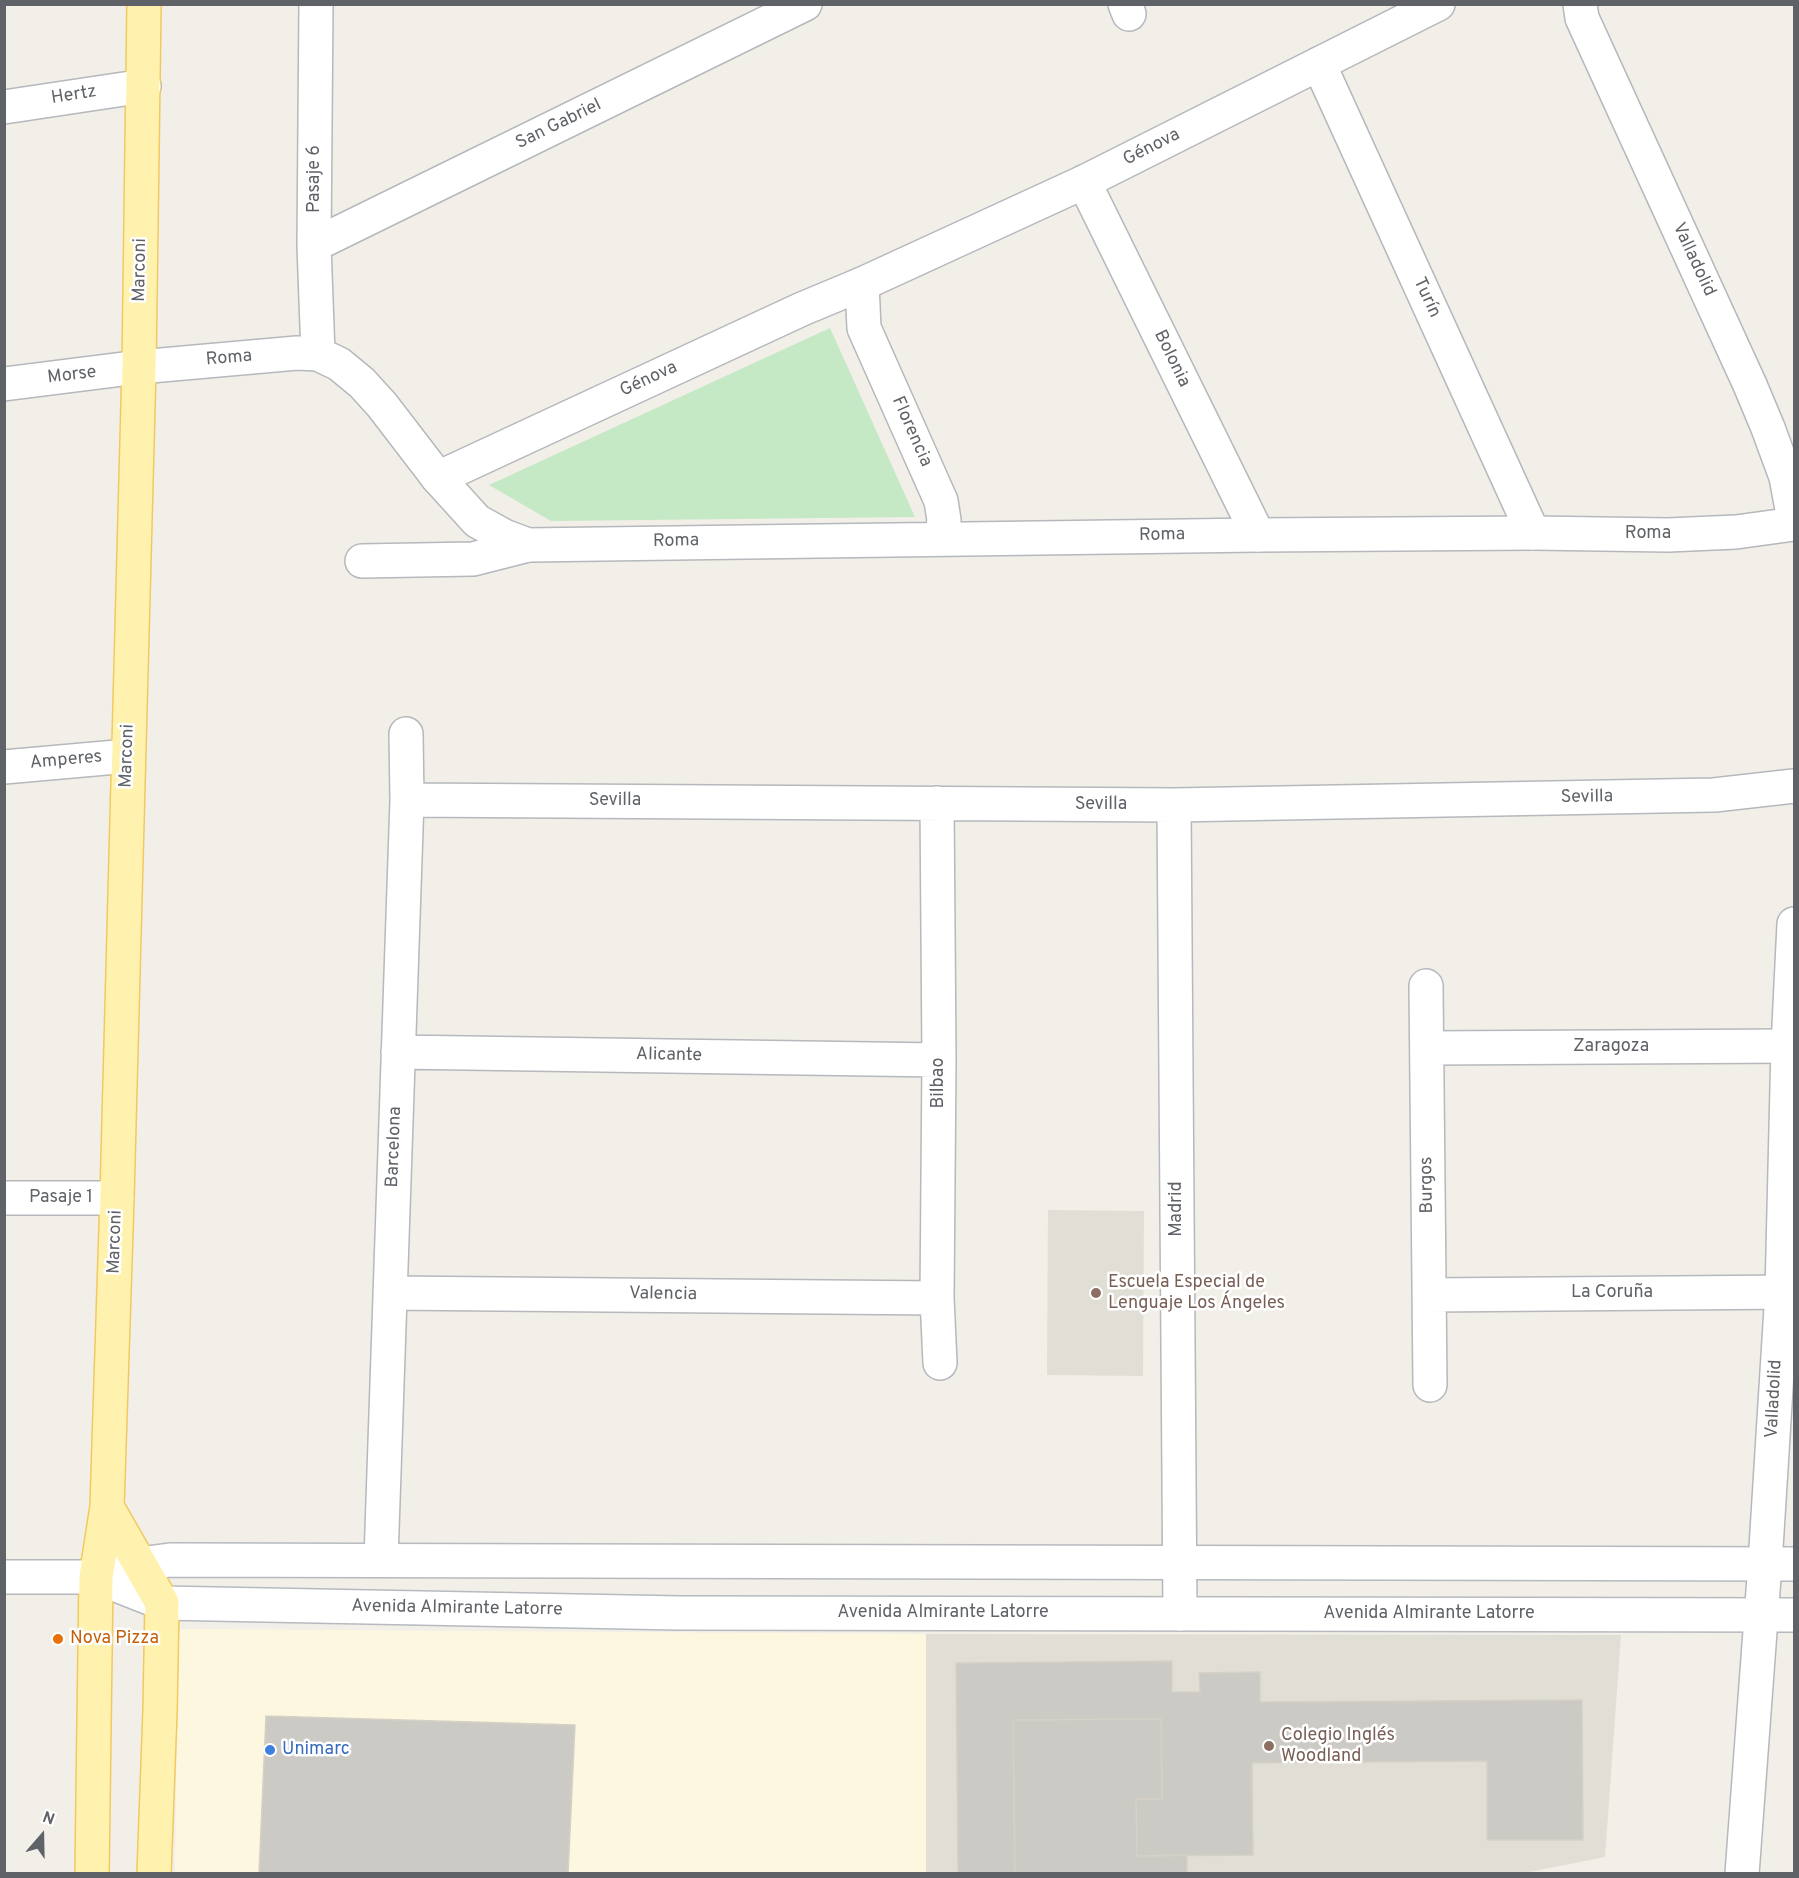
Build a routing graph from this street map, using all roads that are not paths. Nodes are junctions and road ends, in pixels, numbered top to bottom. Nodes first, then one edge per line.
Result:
1 (144, 4) edge
2 (316, 4) edge
3 (805, 4) edge
4 (1438, 4) edge
5 (1580, 4) edge
6 (1319, 64) junction
7 (144, 86) junction
8 (4, 107) edge
9 (1084, 182) junction
10 (314, 245) junction
11 (862, 284) junction
12 (318, 354) junction
13 (139, 368) junction
14 (4, 384) edge
15 (438, 478) junction
16 (1794, 522) edge
17 (1533, 533) junction
18 (1258, 535) junction
19 (941, 538) junction
20 (528, 545) junction
21 (362, 561) dead end
22 (406, 735) dead end
23 (128, 756) junction
24 (4, 767) edge
25 (1794, 786) edge
26 (407, 800) junction
27 (937, 803) junction
28 (1174, 805) junction
29 (1794, 924) edge
30 (1426, 986) dead end
31 (1791, 1046) edge
32 (1427, 1048) junction
33 (398, 1052) junction
34 (939, 1060) junction
35 (4, 1198) edge
36 (117, 1198) junction
37 (1788, 1292) edge
38 (390, 1293) junction
39 (1429, 1294) junction
40 (937, 1298) junction
41 (940, 1364) dead end
42 (1430, 1385) dead end
43 (107, 1507) junction
44 (381, 1559) junction
45 (1179, 1563) junction
46 (138, 1564) junction
47 (1780, 1564) edge
48 (4, 1577) edge
49 (96, 1577) junction
50 (162, 1603) junction
51 (1180, 1614) junction
52 (1762, 1614) junction
53 (1794, 1615) edge
54 (92, 1874) edge
55 (154, 1874) edge
56 (1742, 1874) edge

1 - 7 main road, Marconi
2 - 10 street, Pasaje 6
3 - 10 street, San Gabriel
4 - 6 street, Génova
5 - 16 street, Valladolid
6 - 9 street, Génova
6 - 17 street, Turín
7 - 8 street, Hertz
7 - 13 main road, Marconi
9 - 11 street, Génova
9 - 18 street, Bolonia
10 - 12 street, Pasaje 6
11 - 15 street, Génova
11 - 19 street, Florencia
12 - 13 street, Roma
12 - 15 street, Roma
13 - 14 street, Morse
13 - 23 main road, Marconi
15 - 20 street, Roma
16 - 17 street, Roma
17 - 18 street, Roma
18 - 19 street, Roma
19 - 20 street, Roma
20 - 21 street, Roma
22 - 26 street, Barcelona
23 - 24 street, Amperes
23 - 36 main road, Marconi
25 - 28 street, Sevilla
26 - 27 street, Sevilla
26 - 33 street, Barcelona
27 - 28 street, Sevilla
27 - 34 street, Bilbao
28 - 45 street, Madrid
29 - 31 street, Valladolid
30 - 32 street, Burgos
31 - 32 street, Zaragoza
31 - 37 street, Valladolid
32 - 39 street, Burgos
33 - 34 street, Alicante
33 - 38 street, Barcelona
34 - 40 street, Bilbao
35 - 36 street, Pasaje 1
36 - 43 main road, Marconi
37 - 39 street, La Coruña
37 - 47 street, Valladolid
38 - 40 street, Valencia
38 - 44 street, Barcelona
39 - 42 street, Burgos
40 - 41 street, Bilbao
43 - 46 main road
43 - 49 main road, Marconi
44 - 45 street, Avenida Almirante Latorre
44 - 46 street, Avenida Almirante Latorre
45 - 47 street, Avenida Almirante Latorre
45 - 51 street, Madrid
46 - 49 street, Avenida Almirante Latorre
46 - 50 main road
47 - 52 street, Valladolid
48 - 49 street, Avenida Almirante Latorre
49 - 50 street, Avenida Almirante Latorre
49 - 54 main road, Marconi
50 - 51 street, Avenida Almirante Latorre
50 - 55 main road
51 - 52 street, Avenida Almirante Latorre
52 - 53 street, Avenida Almirante Latorre
52 - 56 street, Valladolid

